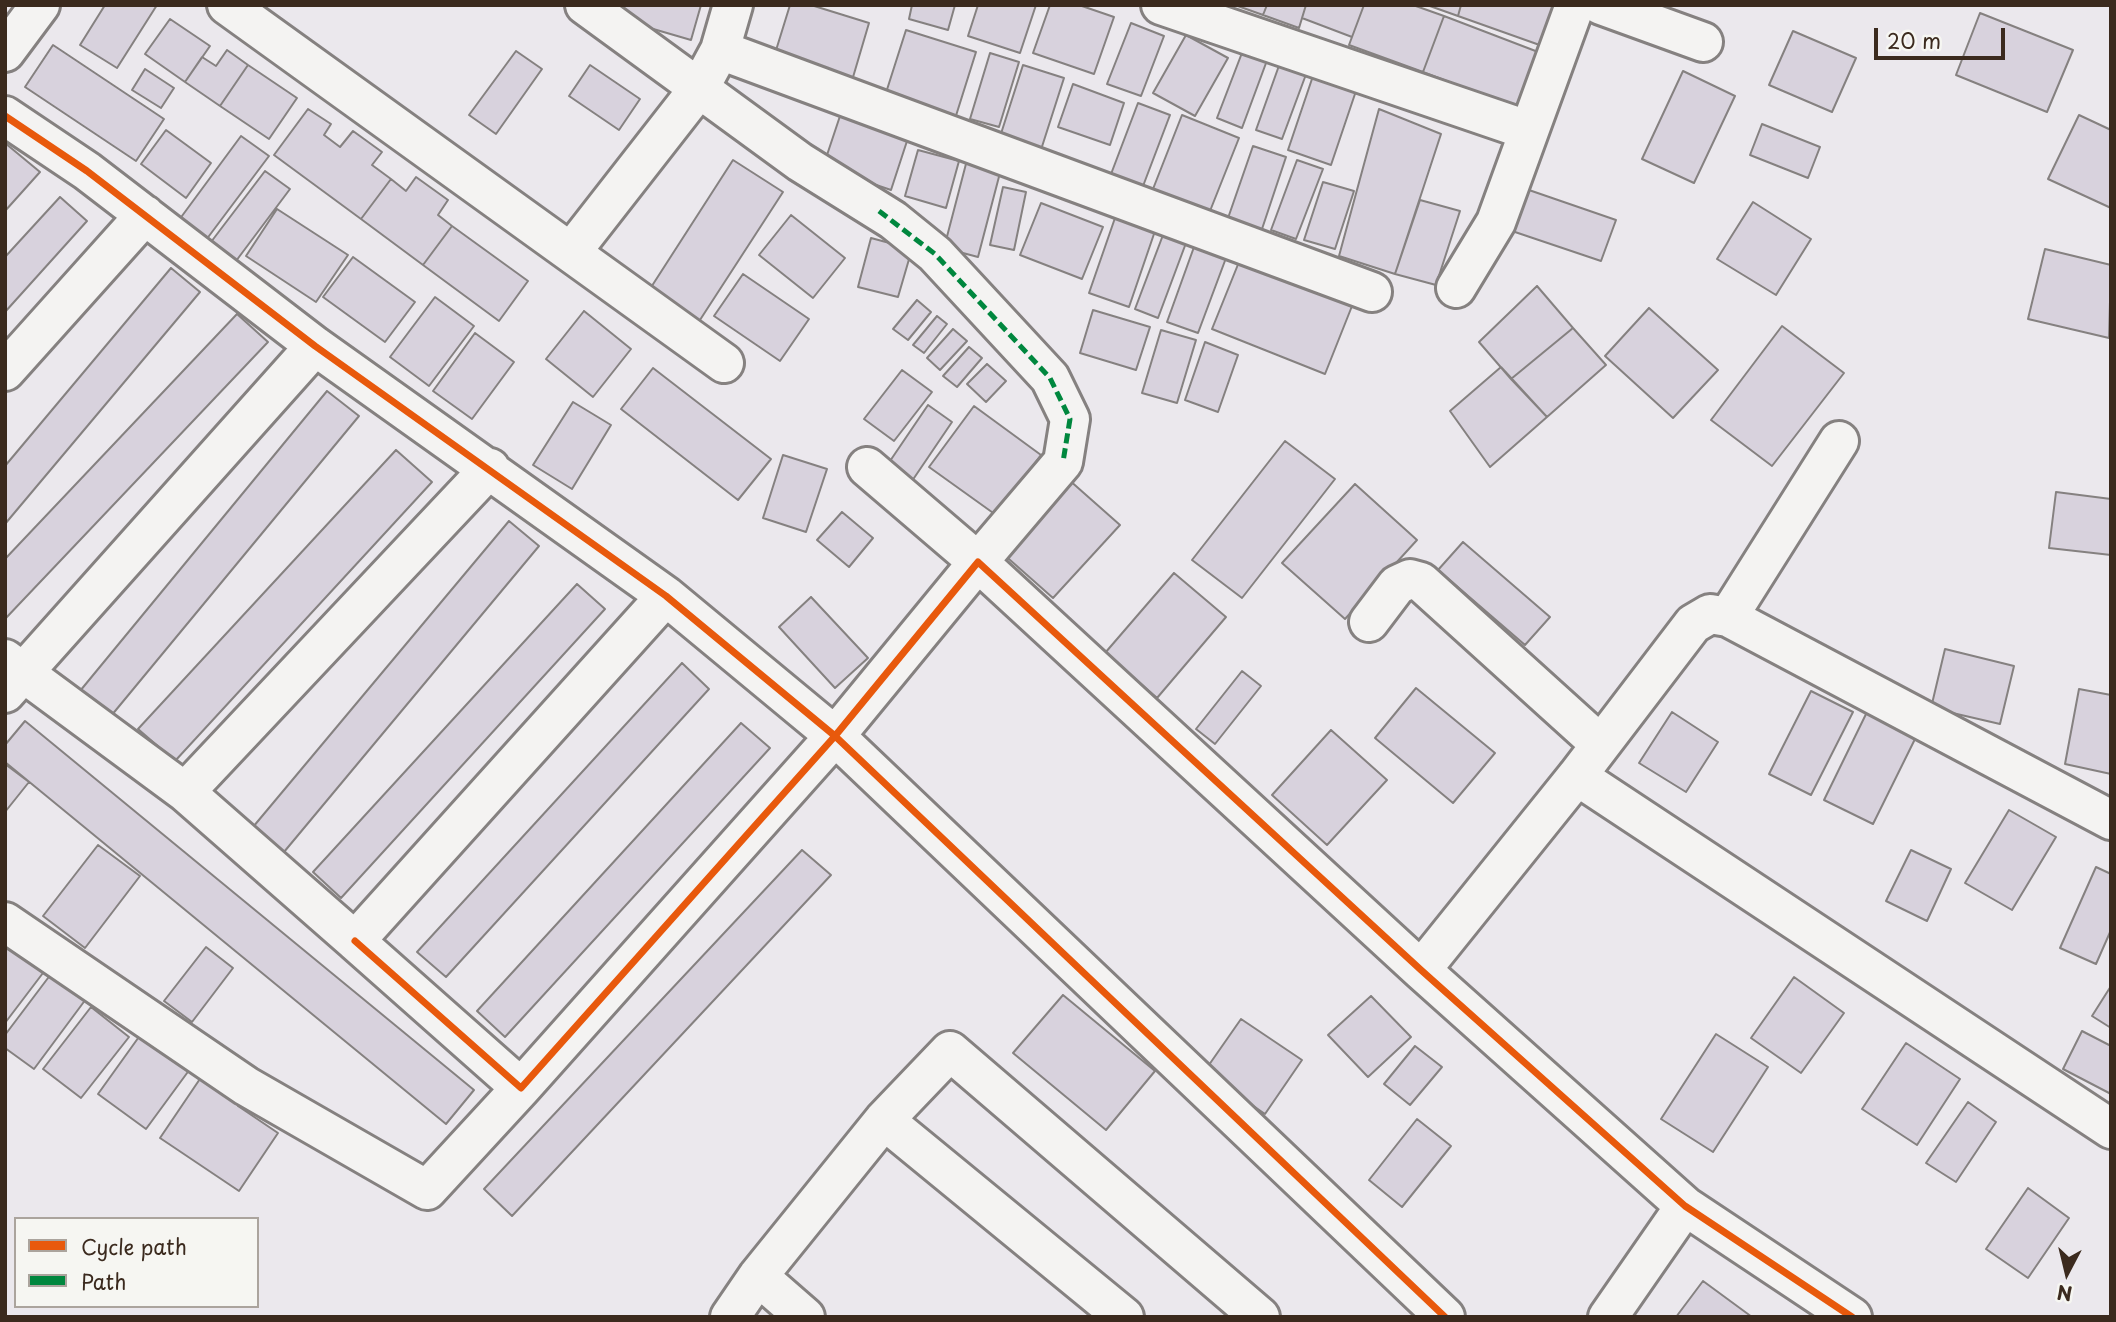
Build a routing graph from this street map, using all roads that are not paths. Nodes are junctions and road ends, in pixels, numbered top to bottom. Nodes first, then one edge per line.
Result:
1 (40, 5) edge
2 (228, 5) edge
3 (585, 5) edge
4 (733, 5) edge
5 (1161, 5) edge
6 (1575, 5) edge
7 (1601, 5) edge
8 (1703, 42) dead end
9 (720, 50) junction
10 (5, 52) edge
11 (700, 87) junction
12 (5, 116) edge
13 (1527, 130) junction
14 (145, 215) junction
15 (572, 251) junction
16 (1456, 288) dead end
17 (1372, 292) dead end
18 (315, 346) junction
19 (724, 363) dead end
20 (5, 370) edge
21 (1839, 441) dead end
22 (867, 467) dead end
23 (490, 468) junction
24 (978, 562) junction
25 (666, 596) junction
26 (1728, 617) junction
27 (1369, 622) dead end
28 (11, 675) edge
29 (835, 736) junction
30 (1600, 744) junction
31 (1577, 776) junction
32 (185, 792) junction
33 (2111, 820) edge
34 (5, 922) edge
35 (355, 941) junction
36 (1420, 970) junction
37 (521, 1088) junction
38 (884, 1120) junction
39 (2111, 1129) edge
40 (1685, 1206) junction
41 (758, 1276) junction
42 (730, 1317) edge
43 (805, 1317) edge
44 (1124, 1317) edge
45 (1260, 1317) edge
46 (1445, 1317) edge
47 (1608, 1317) edge
48 (1852, 1317) edge

1 - 10 street
2 - 15 street
3 - 11 street
4 - 9 street
5 - 13 street
6 - 13 street
7 - 8 street
9 - 11 street
9 - 17 street
11 - 15 street
11 - 24 street
12 - 14 street
13 - 16 street
14 - 18 street
14 - 20 street
15 - 19 street
18 - 23 street
18 - 28 street
21 - 26 street
22 - 24 street
23 - 25 street
23 - 32 street
24 - 29 street
24 - 36 street
25 - 29 street
25 - 35 street
26 - 30 street
26 - 33 street
27 - 30 street
28 - 32 street
29 - 37 street
29 - 46 street
30 - 31 street
31 - 36 street
31 - 39 street
32 - 35 street
34 - 37 street
35 - 37 street
36 - 40 street
38 - 41 street
38 - 44 street
38 - 45 street
40 - 47 street
40 - 48 street
41 - 42 street
41 - 43 street

